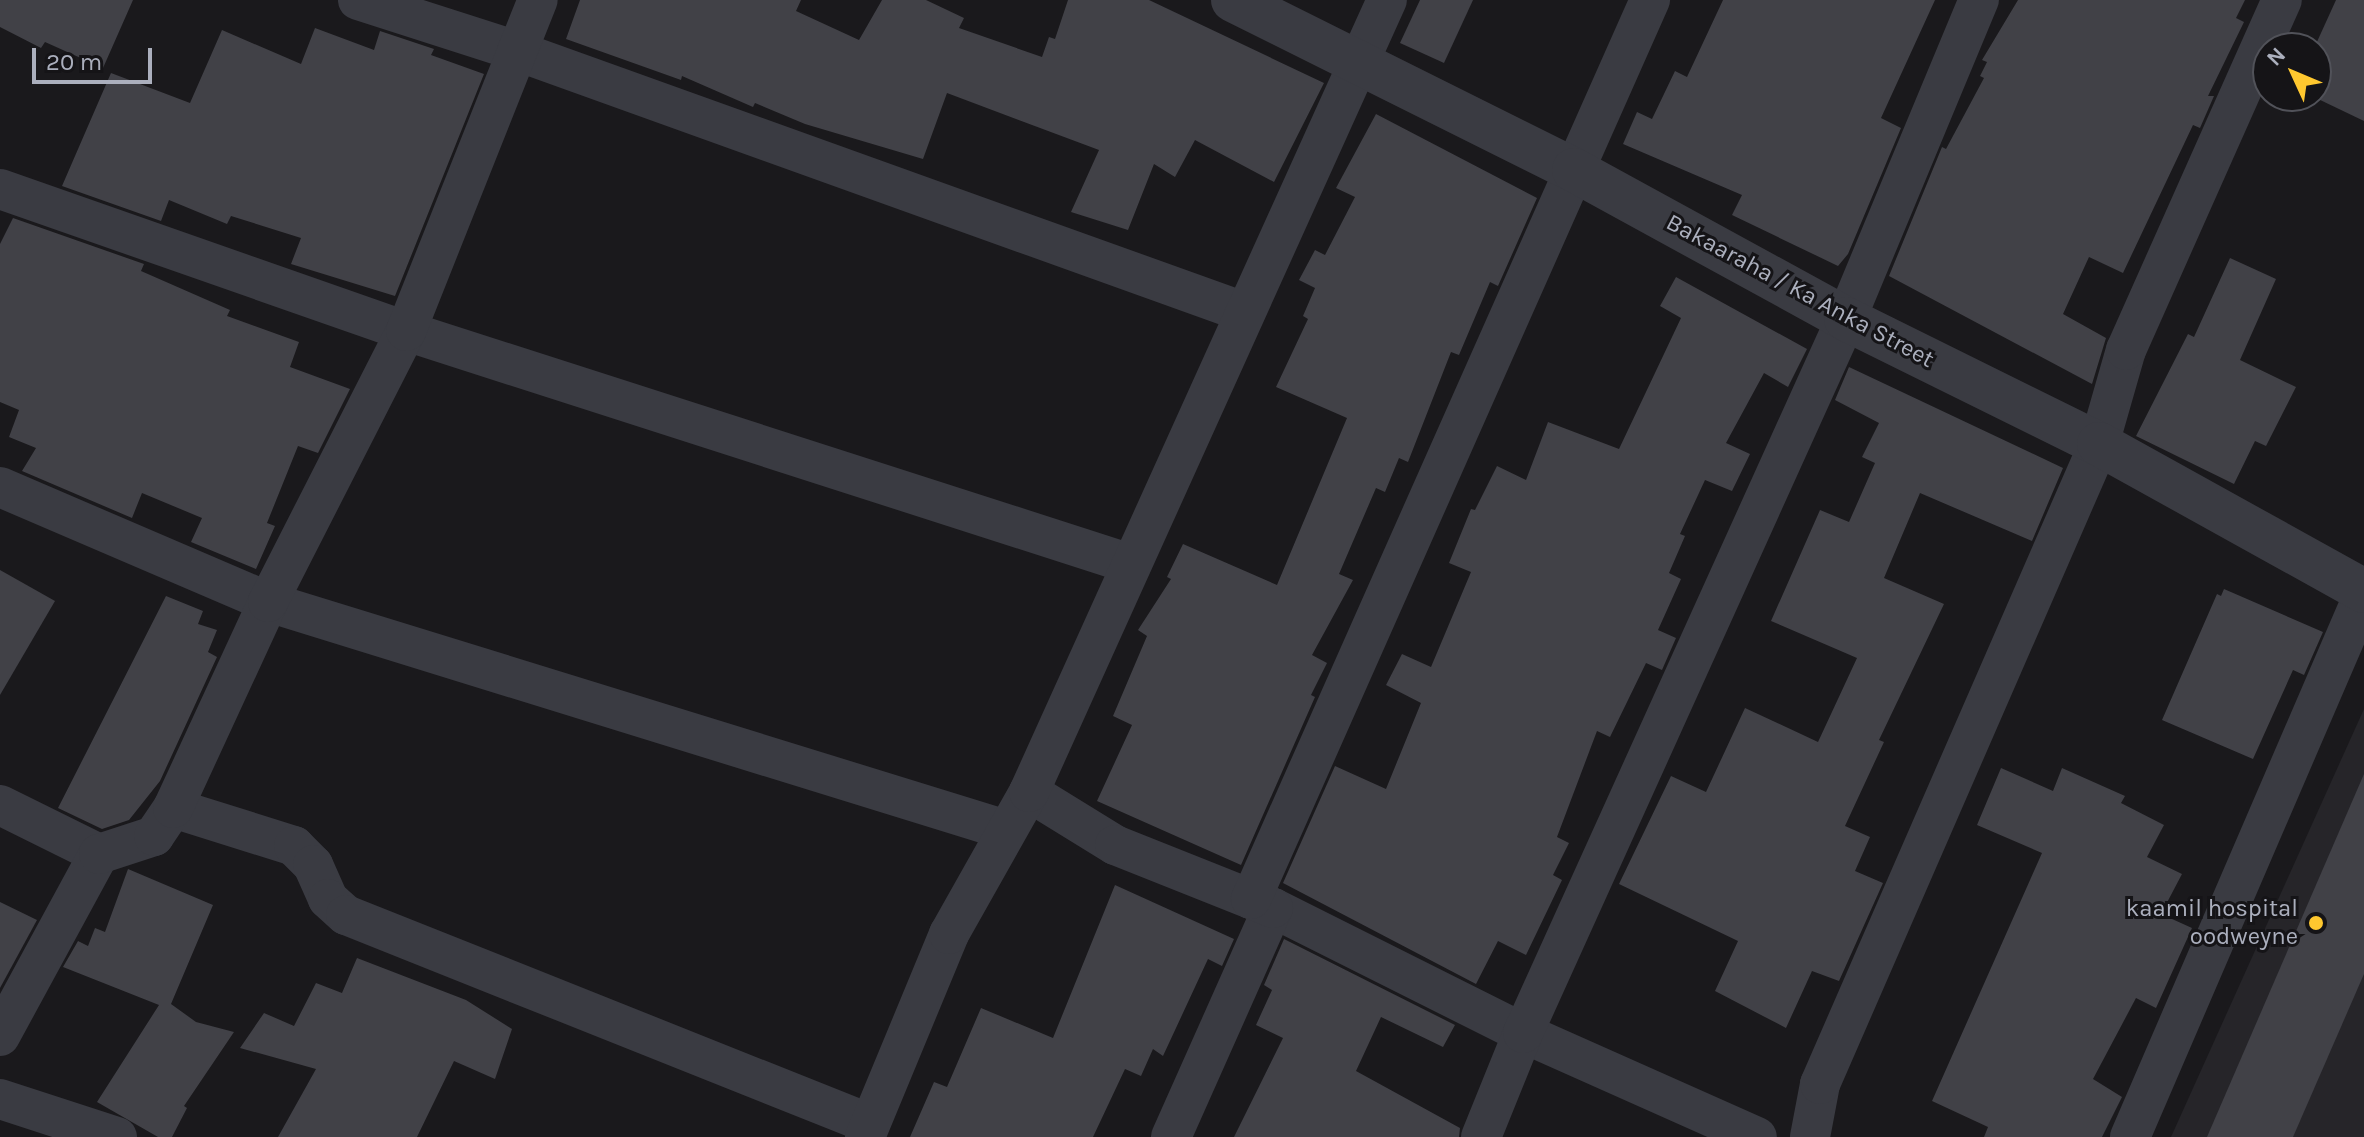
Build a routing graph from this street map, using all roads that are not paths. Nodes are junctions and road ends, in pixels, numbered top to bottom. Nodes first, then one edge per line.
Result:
1 (358, 0) edge
2 (538, 0) edge
3 (1233, 0) edge
4 (1387, 0) edge
5 (1650, 0) edge
6 (1979, 0) edge
7 (2282, 0) edge
8 (517, 51) junction
9 (1356, 65) junction
10 (1574, 170) junction
11 (0, 189) edge
12 (1244, 312) junction
13 (1846, 319) junction
14 (406, 331) junction
15 (2099, 444) junction
16 (0, 487) edge
17 (1131, 564) junction
18 (2364, 592) edge
19 (268, 602) junction
20 (1029, 792) junction
21 (0, 805) edge
22 (173, 808) junction
23 (1006, 830) junction
24 (99, 854) junction
25 (1262, 904) junction
26 (1523, 1033) junction
27 (0, 1036) edge
28 (0, 1099) edge
29 (868, 1130) edge
30 (117, 1137) edge
31 (1171, 1137) edge
32 (1481, 1137) edge
33 (1757, 1137) edge
34 (1810, 1137) edge
35 (2130, 1137) edge

1 - 8 street
2 - 8 street
3 - 9 street, Bakaaraha / Ka Anka Street
4 - 9 street
5 - 10 street
6 - 13 street
7 - 15 street
8 - 12 street
8 - 14 street
9 - 10 street, Bakaaraha / Ka Anka Street
9 - 12 street
10 - 13 street, Bakaaraha / Ka Anka Street
10 - 25 street
11 - 14 street
12 - 17 street
13 - 15 street, Bakaaraha / Ka Anka Street
13 - 26 street
14 - 17 street
14 - 19 street
15 - 18 street, Bakaaraha / Ka Anka Street
15 - 34 street
16 - 19 street
17 - 20 street
18 - 35 street
19 - 22 street
19 - 23 street
20 - 23 street
20 - 25 street
21 - 24 street
22 - 24 street
22 - 29 street
23 - 29 street
24 - 27 street
25 - 26 street
25 - 31 street
26 - 32 street
26 - 33 street
28 - 30 street

